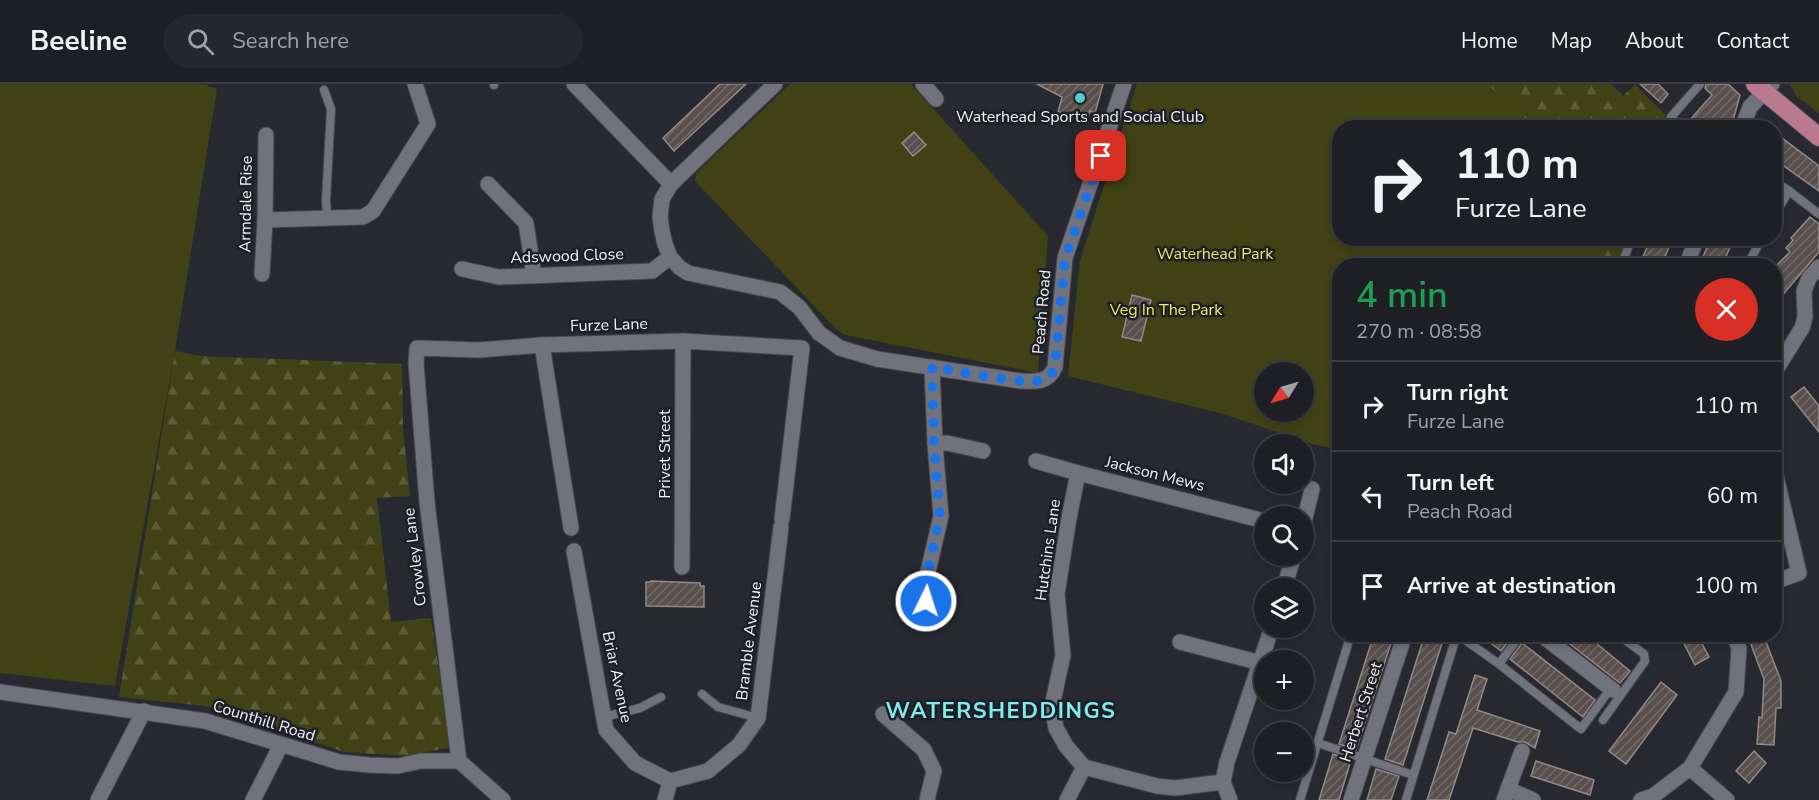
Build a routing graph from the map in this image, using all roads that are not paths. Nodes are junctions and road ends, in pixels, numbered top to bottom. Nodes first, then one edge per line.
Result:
1 (415, 84) edge
2 (574, 84) edge
3 (775, 84) edge
4 (922, 84) edge
5 (1124, 84) edge
6 (1700, 84) edge
7 (1764, 87) edge
8 (324, 90) dead end
9 (936, 99) dead end
10 (1674, 120) edge
11 (1745, 120) edge
12 (266, 135) dead end
13 (1819, 137) edge
14 (488, 184) dead end
15 (671, 184) junction
16 (1782, 186) edge
17 (1789, 191) junction
18 (1782, 203) edge
19 (1819, 214) edge
20 (327, 218) junction
21 (265, 220) junction
22 (670, 258) junction
23 (1819, 267) edge
24 (462, 269) dead end
25 (262, 274) dead end
26 (534, 276) junction
27 (1812, 320) edge
28 (683, 341) junction
29 (542, 345) junction
30 (417, 348) joint
31 (802, 348) joint
32 (1782, 359) edge
33 (932, 367) junction
34 (934, 444) junction
35 (983, 451) dead end
36 (1036, 461) dead end
37 (1078, 473) junction
38 (1782, 502) edge
39 (1254, 518) edge
40 (571, 528) dead end
41 (574, 551) dead end
42 (682, 567) dead end
43 (927, 576) joint
44 (1782, 579) edge
45 (926, 627) dead end
46 (1180, 642) dead end
47 (1349, 642) edge
48 (1402, 642) edge
49 (1455, 642) edge
50 (1467, 642) edge
51 (1515, 642) edge
52 (1550, 642) edge
53 (1628, 642) edge
54 (1736, 642) edge
55 (1254, 661) edge
56 (1499, 664) junction
57 (1254, 683) edge
58 (1612, 689) joint
59 (0, 692) edge
60 (702, 694) dead end
61 (661, 697) dead end
62 (144, 711) junction
63 (883, 714) dead end
64 (604, 717) junction
65 (758, 718) junction
66 (1603, 720) dead end
67 (1318, 743) junction
68 (281, 745) junction
69 (1522, 752) dead end
70 (1364, 759) junction
71 (459, 761) junction
72 (1084, 767) junction
73 (1690, 768) junction
74 (1413, 775) junction
75 (670, 781) junction
76 (1223, 782) junction
77 (1506, 795) edge
78 (98, 800) edge
79 (253, 800) edge
80 (503, 800) edge
81 (665, 800) edge
82 (927, 800) edge
83 (1067, 800) edge
84 (1230, 800) edge
85 (1300, 800) edge
86 (1351, 800) edge
87 (1406, 800) edge
88 (1533, 800) edge
89 (1641, 800) edge
90 (1727, 800) edge

1 - 20 street
2 - 15 street
3 - 15 street
4 - 9 street
5 - 33 street, Peach Road
6 - 10 lane
7 - 11 street
7 - 13 main road
8 - 20 lane
12 - 21 street, Armdale Rise
14 - 26 street
15 - 22 street
16 - 17 lane
17 - 18 lane
17 - 19 lane
20 - 21 street
21 - 25 street, Armdale Rise
22 - 26 street, Adswood Close
22 - 33 street
23 - 27 street
24 - 26 street, Adswood Close
27 - 32 street
28 - 29 street, Furze Lane
28 - 31 street, Furze Lane
28 - 42 street, Privet Street
29 - 30 street, Furze Lane
29 - 40 street
30 - 71 street, Crowley Lane
31 - 65 street, Bramble Avenue
33 - 34 street
34 - 35 street
34 - 43 street
36 - 37 street, Jackson Mews
37 - 39 street, Jackson Mews
37 - 72 street, Hutchins Lane
38 - 44 street
41 - 64 street, Briar Avenue
43 - 45 lane
46 - 55 street
47 - 67 lane
48 - 70 street, Herbert Street
49 - 74 lane
50 - 56 lane
51 - 56 lane
52 - 58 street
53 - 66 lane
54 - 73 street
56 - 58 lane
57 - 76 street
59 - 62 street, Counthill Road
60 - 65 lane
61 - 64 lane
62 - 68 street, Counthill Road
62 - 78 street
63 - 82 street
64 - 75 street, Briar Avenue
65 - 75 street, Bramble Avenue
67 - 70 lane
67 - 85 lane
68 - 71 street, Counthill Road
68 - 79 street
69 - 77 street
70 - 74 lane
70 - 86 street, Herbert Street
71 - 80 street
72 - 76 street
72 - 83 street
73 - 89 street
73 - 90 street
74 - 87 lane
75 - 81 street
76 - 84 street
77 - 88 street

